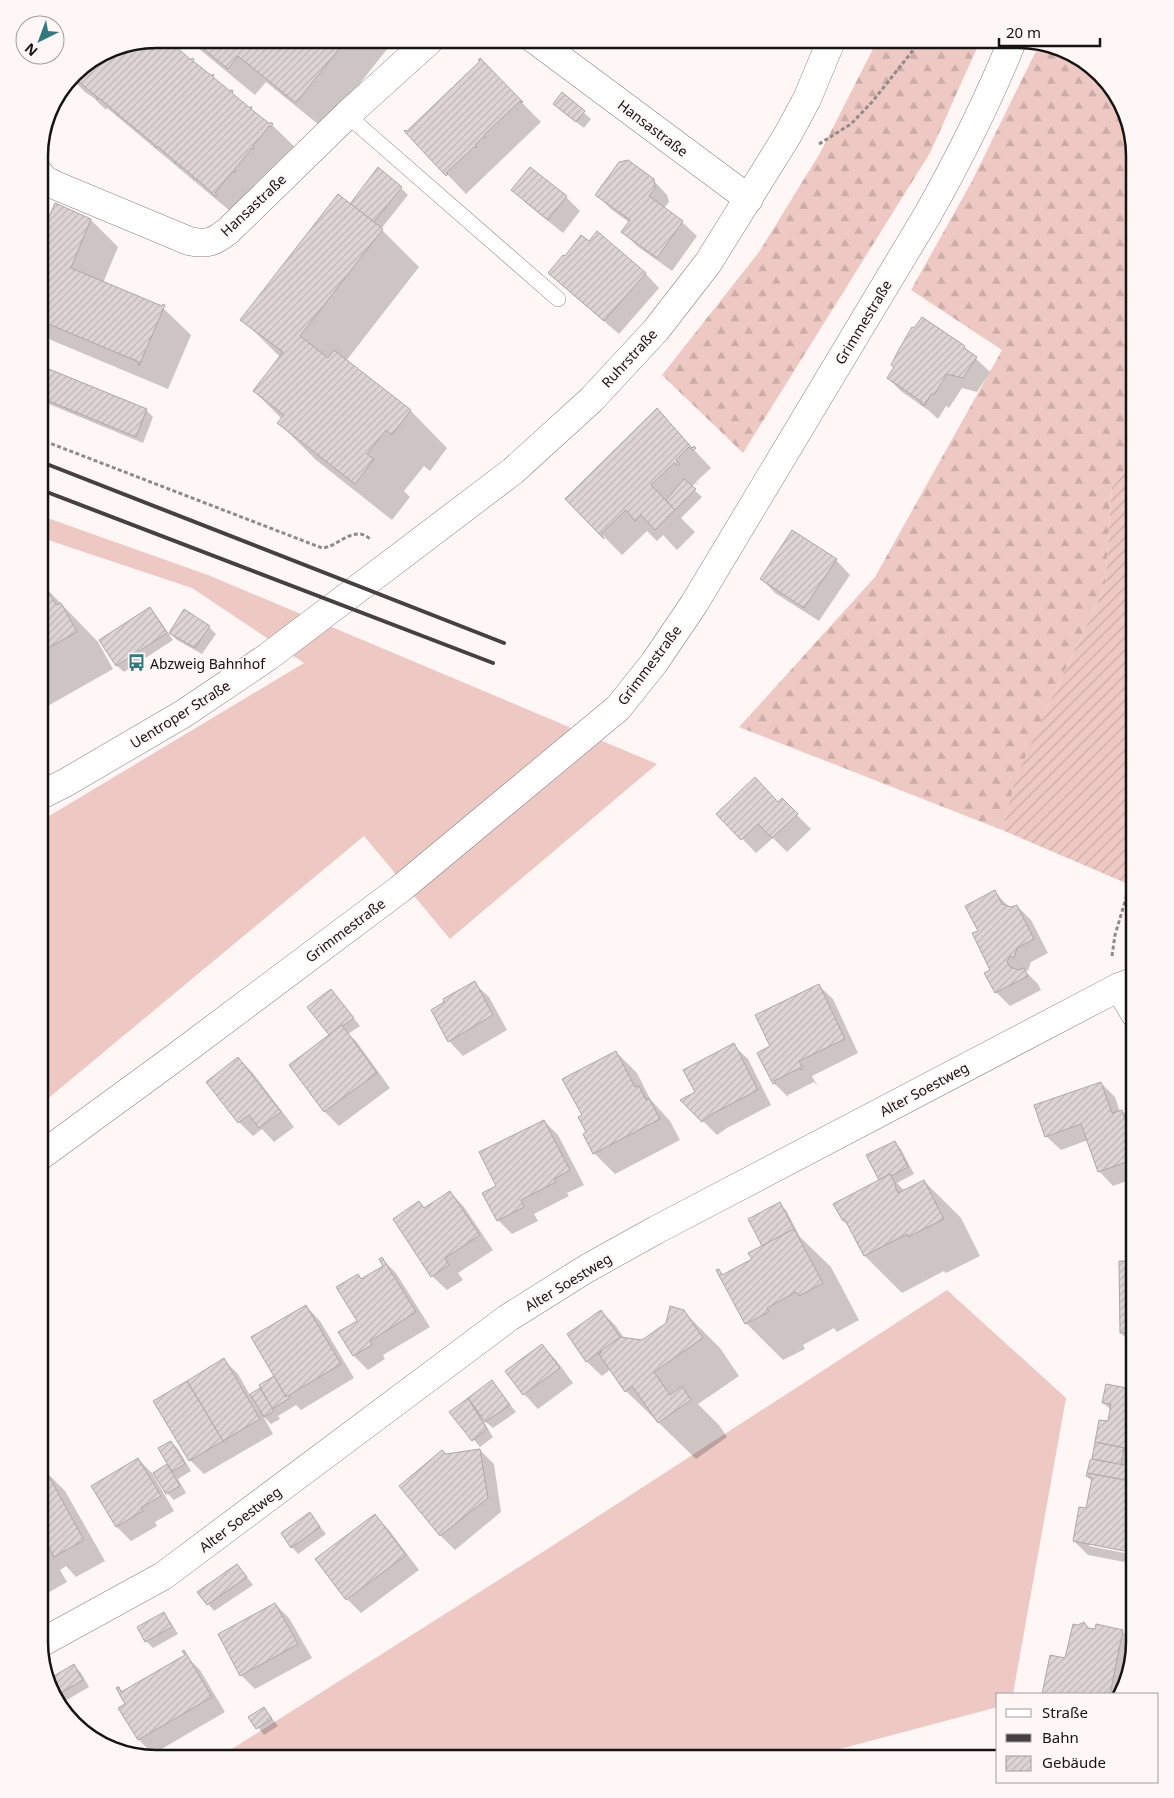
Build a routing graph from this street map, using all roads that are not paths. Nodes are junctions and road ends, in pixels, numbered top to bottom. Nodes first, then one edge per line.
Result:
1 (421, 48) edge
2 (546, 48) edge
3 (828, 48) edge
4 (1009, 48) edge
5 (347, 115) junction
6 (48, 182) edge
7 (749, 199) junction
8 (558, 299) dead end
9 (340, 603) joint
10 (48, 792) edge
11 (1126, 985) edge
12 (48, 1150) edge
13 (48, 1639) edge

1 - 5 main road, Hansastraße
2 - 7 main road, Hansastraße
3 - 7 main road, Ruhrstraße
4 - 12 main road, Grimmestraße
5 - 6 main road, Hansastraße
5 - 8 lane
7 - 9 main road, Ruhrstraße
9 - 10 main road, Uentroper Straße
11 - 13 main road, Alter Soestweg

